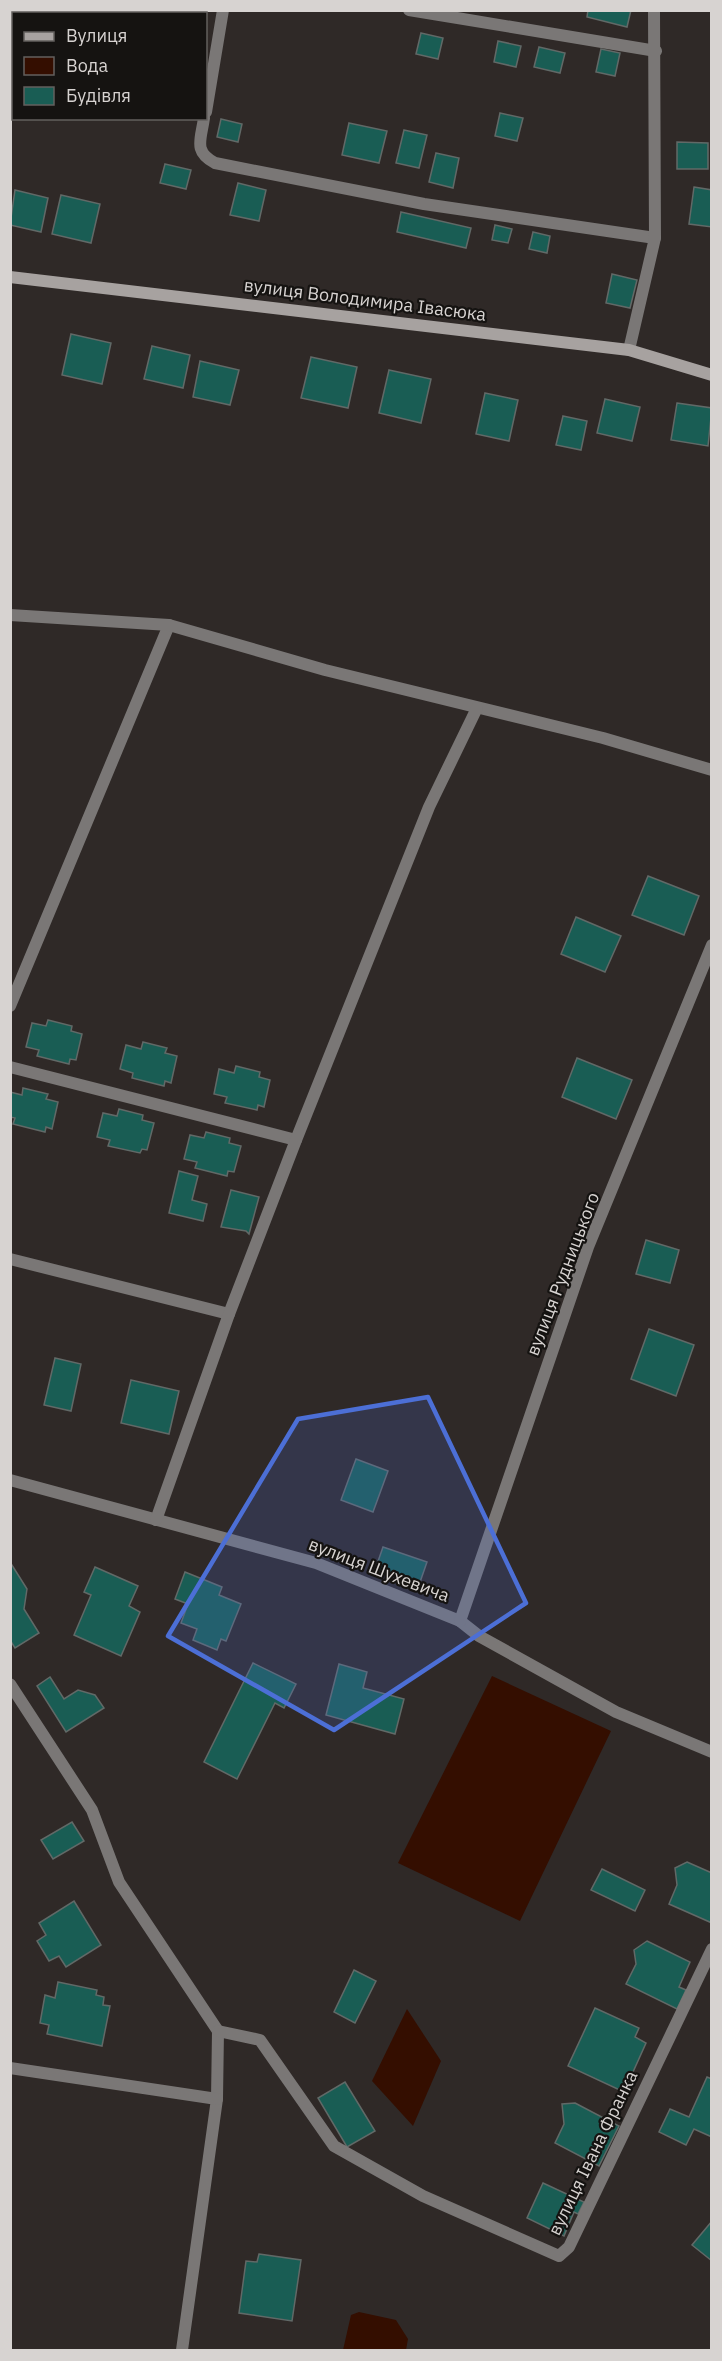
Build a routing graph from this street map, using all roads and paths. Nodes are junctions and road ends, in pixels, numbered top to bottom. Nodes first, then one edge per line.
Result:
1 (223, 10) edge
2 (410, 10) edge
3 (654, 10) edge
4 (656, 51) junction
5 (207, 106) edge
6 (204, 120) edge
7 (655, 238) junction
8 (10, 277) edge
9 (628, 350) junction
10 (711, 375) edge
11 (10, 615) edge
12 (169, 625) junction
13 (477, 708) junction
14 (711, 770) edge
15 (711, 945) edge
16 (10, 1006) edge
17 (10, 1067) edge
18 (296, 1140) junction
19 (10, 1259) edge
20 (229, 1314) junction
21 (10, 1480) edge
22 (156, 1520) junction
23 (460, 1621) junction
24 (10, 1684) edge
25 (711, 1752) edge
26 (711, 1949) edge
27 (218, 2031) junction
28 (10, 2057) edge
29 (14, 2068) edge
30 (217, 2100) junction
31 (182, 2350) edge

1 - 5 street
2 - 4 street
3 - 4 street
4 - 7 street
6 - 7 street
7 - 9 street
8 - 9 street, вулиця Володимира Івасюка
9 - 10 street, вулиця Володимира Івасюка
11 - 12 street
12 - 13 street
12 - 16 street
13 - 14 street
13 - 18 street
15 - 23 street, вулиця Рудницького
17 - 18 street
18 - 20 street
19 - 20 street
20 - 22 street
21 - 22 street, вулиця Шухевича
22 - 23 street, вулиця Шухевича
23 - 25 street, вулиця Шухевича
24 - 27 street
26 - 27 street, вулиця Івана Франка
27 - 30 street
28 - 29 street
29 - 30 street
30 - 31 street

